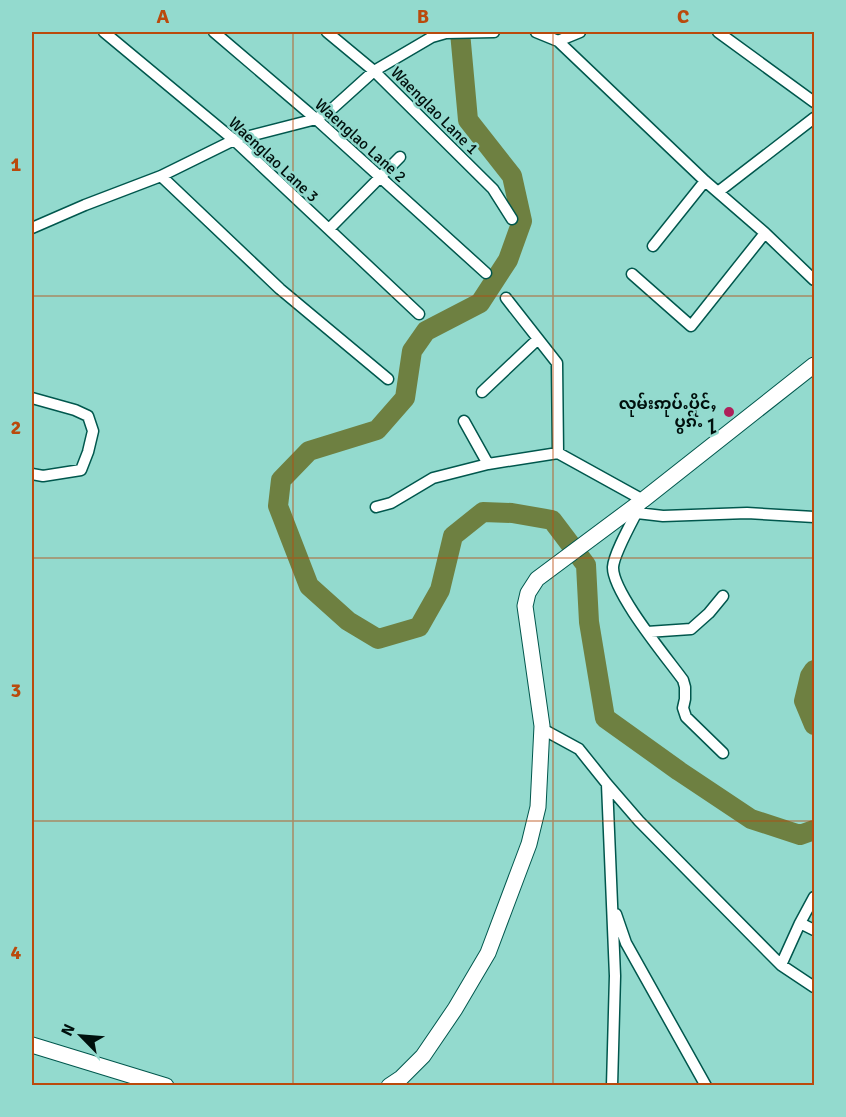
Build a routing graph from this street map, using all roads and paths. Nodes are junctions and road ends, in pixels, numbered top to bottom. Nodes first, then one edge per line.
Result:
1 (104, 32) edge
2 (214, 32) edge
3 (327, 32) edge
4 (494, 32) edge
5 (536, 32) edge
6 (580, 32) edge
7 (718, 32) edge
8 (429, 34) edge
9 (558, 41) junction
10 (374, 71) junction
11 (814, 102) edge
12 (814, 118) edge
13 (316, 119) junction
14 (234, 140) junction
15 (400, 157) dead end
16 (161, 176) junction
17 (381, 177) junction
18 (705, 181) junction
19 (718, 192) junction
20 (512, 219) dead end
21 (32, 228) edge
22 (329, 229) junction
23 (765, 233) junction
24 (653, 246) dead end
25 (486, 273) dead end
26 (632, 274) dead end
27 (814, 280) edge
28 (506, 298) dead end
29 (419, 314) dead end
30 (538, 339) junction
31 (814, 365) edge
32 (388, 379) dead end
33 (482, 392) dead end
34 (32, 398) edge
35 (464, 421) dead end
36 (558, 453) junction
37 (488, 464) junction
38 (32, 474) edge
39 (640, 506) junction
40 (376, 507) dead end
41 (814, 517) edge
42 (723, 596) dead end
43 (647, 632) junction
44 (542, 726) junction
45 (723, 753) dead end
46 (607, 784) junction
47 (814, 897) edge
48 (612, 902) junction
49 (800, 923) junction
50 (814, 930) edge
51 (781, 965) junction
52 (814, 987) edge
53 (32, 1045) edge
54 (166, 1086) edge
55 (389, 1086) edge
56 (612, 1086) edge
57 (706, 1086) edge

1 - 14 street, Waenglao Lane 3
2 - 13 street, Waenglao Lane 2
3 - 10 street, Waenglao Lane 1
4 - 8 street
5 - 9 street
6 - 9 street
7 - 11 street
8 - 10 street
9 - 18 street
10 - 13 street
10 - 20 street, Waenglao Lane 1
12 - 19 street
13 - 14 street
13 - 17 street, Waenglao Lane 2
14 - 16 street
14 - 22 street, Waenglao Lane 3
15 - 17 street
16 - 21 street
16 - 32 street
17 - 22 street
17 - 25 street, Waenglao Lane 2
18 - 19 street
18 - 24 street
19 - 23 street
22 - 29 street, Waenglao Lane 3
23 - 26 street
23 - 27 street
28 - 30 street
30 - 33 street
30 - 36 street
31 - 39 main road
34 - 38 street
35 - 37 street
36 - 37 street
36 - 39 street
37 - 40 street
39 - 41 street
39 - 43 street
39 - 44 main road
42 - 43 street
43 - 45 street
44 - 46 street
44 - 55 main road
46 - 48 street
46 - 51 street
47 - 49 street
48 - 56 street
48 - 57 street
49 - 50 street
49 - 51 street
51 - 52 street
53 - 54 main road

